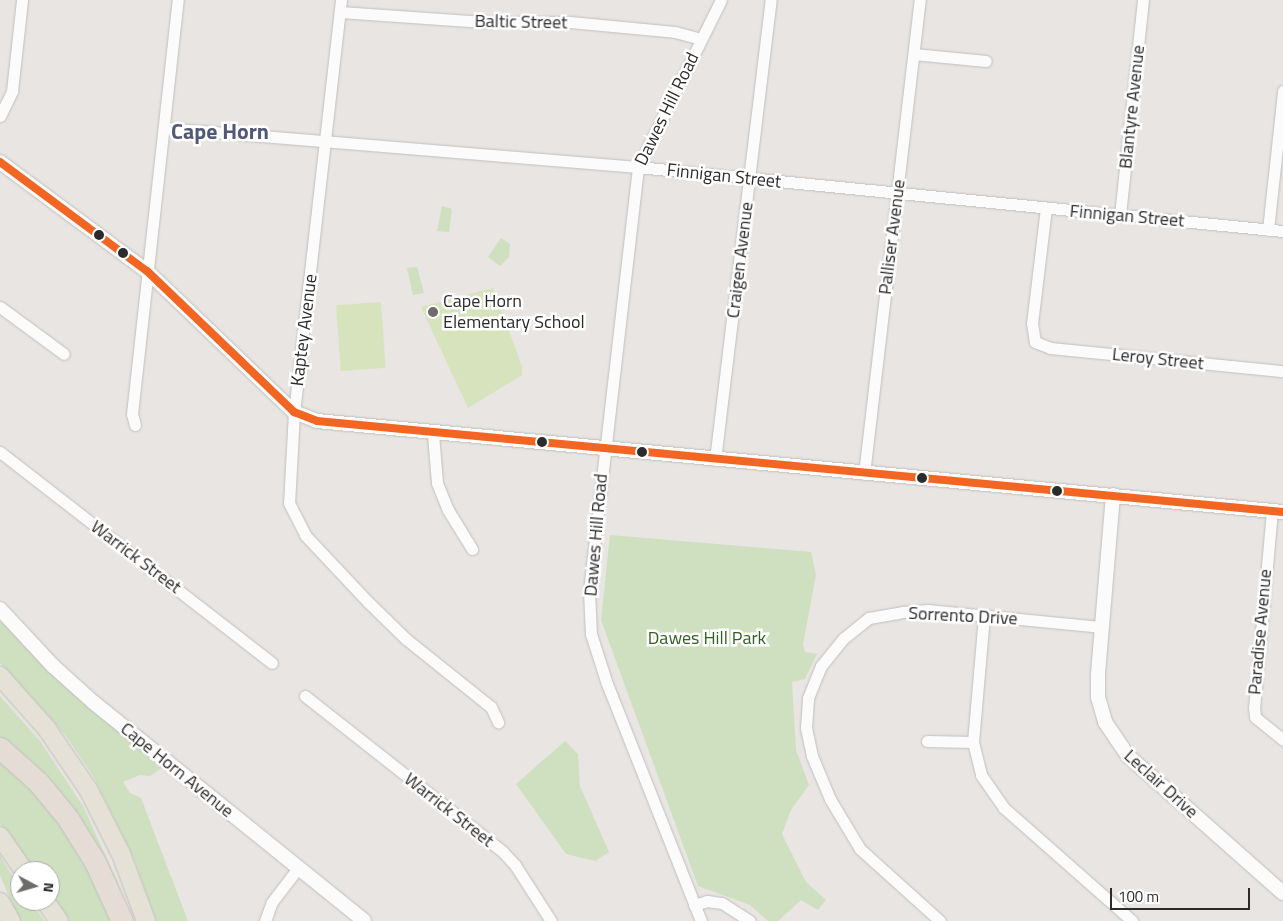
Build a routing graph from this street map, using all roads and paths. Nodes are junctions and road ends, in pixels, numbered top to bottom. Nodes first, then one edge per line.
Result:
1 (22, 0) edge
2 (178, 0) edge
3 (341, 0) edge
4 (721, 0) edge
5 (771, 0) edge
6 (920, 0) edge
7 (1143, 0) edge
8 (340, 12) junction
9 (701, 39) junction
10 (914, 54) junction
11 (986, 61) dead end
12 (1283, 91) edge
13 (0, 116) edge
14 (164, 128) junction
15 (326, 140) junction
16 (0, 162) edge
17 (638, 167) junction
18 (751, 179) junction
19 (898, 194) junction
20 (1046, 208) junction
21 (1120, 215) junction
22 (1268, 230) junction
23 (1283, 231) edge
24 (147, 271) junction
25 (0, 308) edge
26 (64, 354) dead end
27 (1283, 371) edge
28 (294, 412) junction
29 (135, 425) dead end
30 (433, 434) junction
31 (604, 450) junction
32 (0, 452) edge
33 (715, 460) junction
34 (864, 474) junction
35 (1113, 495) junction
36 (1278, 512) edge
37 (472, 549) dead end
38 (0, 609) edge
39 (984, 616) junction
40 (1102, 627) junction
41 (272, 663) dead end
42 (0, 676) edge
43 (305, 696) dead end
44 (498, 722) dead end
45 (1283, 740) edge
46 (927, 741) dead end
47 (973, 742) junction
48 (0, 748) edge
49 (0, 836) edge
50 (17, 861) edge
51 (298, 868) junction
52 (1283, 893) edge
53 (0, 902) edge
54 (694, 904) junction
55 (10, 921) edge
56 (122, 921) edge
57 (146, 921) edge
58 (265, 921) edge
59 (364, 921) edge
60 (551, 921) edge
61 (701, 921) edge
62 (750, 921) edge
63 (940, 921) edge
64 (1132, 921) edge

1 - 13 street
2 - 14 street
3 - 8 street, Kaptey Avenue
4 - 9 street, Dawes Hill Road
5 - 18 street, Craigen Avenue
6 - 10 street, Palliser Avenue
7 - 21 street, Blantyre Avenue
8 - 9 street, Baltic Street
8 - 15 street, Kaptey Avenue
9 - 17 street, Dawes Hill Road
10 - 11 street
10 - 19 street, Palliser Avenue
12 - 22 street
14 - 15 street, Finnigan Street
14 - 24 street
15 - 17 street, Finnigan Street
15 - 28 street, Kaptey Avenue
16 - 24 street
17 - 18 street, Finnigan Street
17 - 31 street, Dawes Hill Road
18 - 19 street, Finnigan Street
18 - 33 street, Craigen Avenue
19 - 20 street, Finnigan Street
19 - 34 street, Palliser Avenue
20 - 21 street, Finnigan Street
20 - 27 street, Leroy Street
21 - 22 street, Finnigan Street
22 - 23 street, Finnigan Street
24 - 28 street
24 - 29 street
25 - 26 street
28 - 30 street
28 - 44 street, Kaptey Avenue
30 - 31 street
30 - 37 street
31 - 33 street
31 - 54 street, Dawes Hill Road
32 - 41 street, Warrick Street
33 - 34 street
34 - 35 street
35 - 36 street
35 - 40 street, Leclair Drive
36 - 45 street, Paradise Avenue
38 - 51 street, Cape Horn Avenue
39 - 40 street, Sorrento Drive
39 - 47 street
39 - 63 street, Sorrento Drive
40 - 52 street, Leclair Drive
42 - 57 main road
43 - 60 street, Warrick Street
46 - 47 street
47 - 64 street
48 - 56 highway
49 - 50 main road
51 - 58 street
51 - 59 street, Cape Horn Avenue
53 - 55 main road
54 - 61 street, Dawes Hill Road
54 - 62 street

